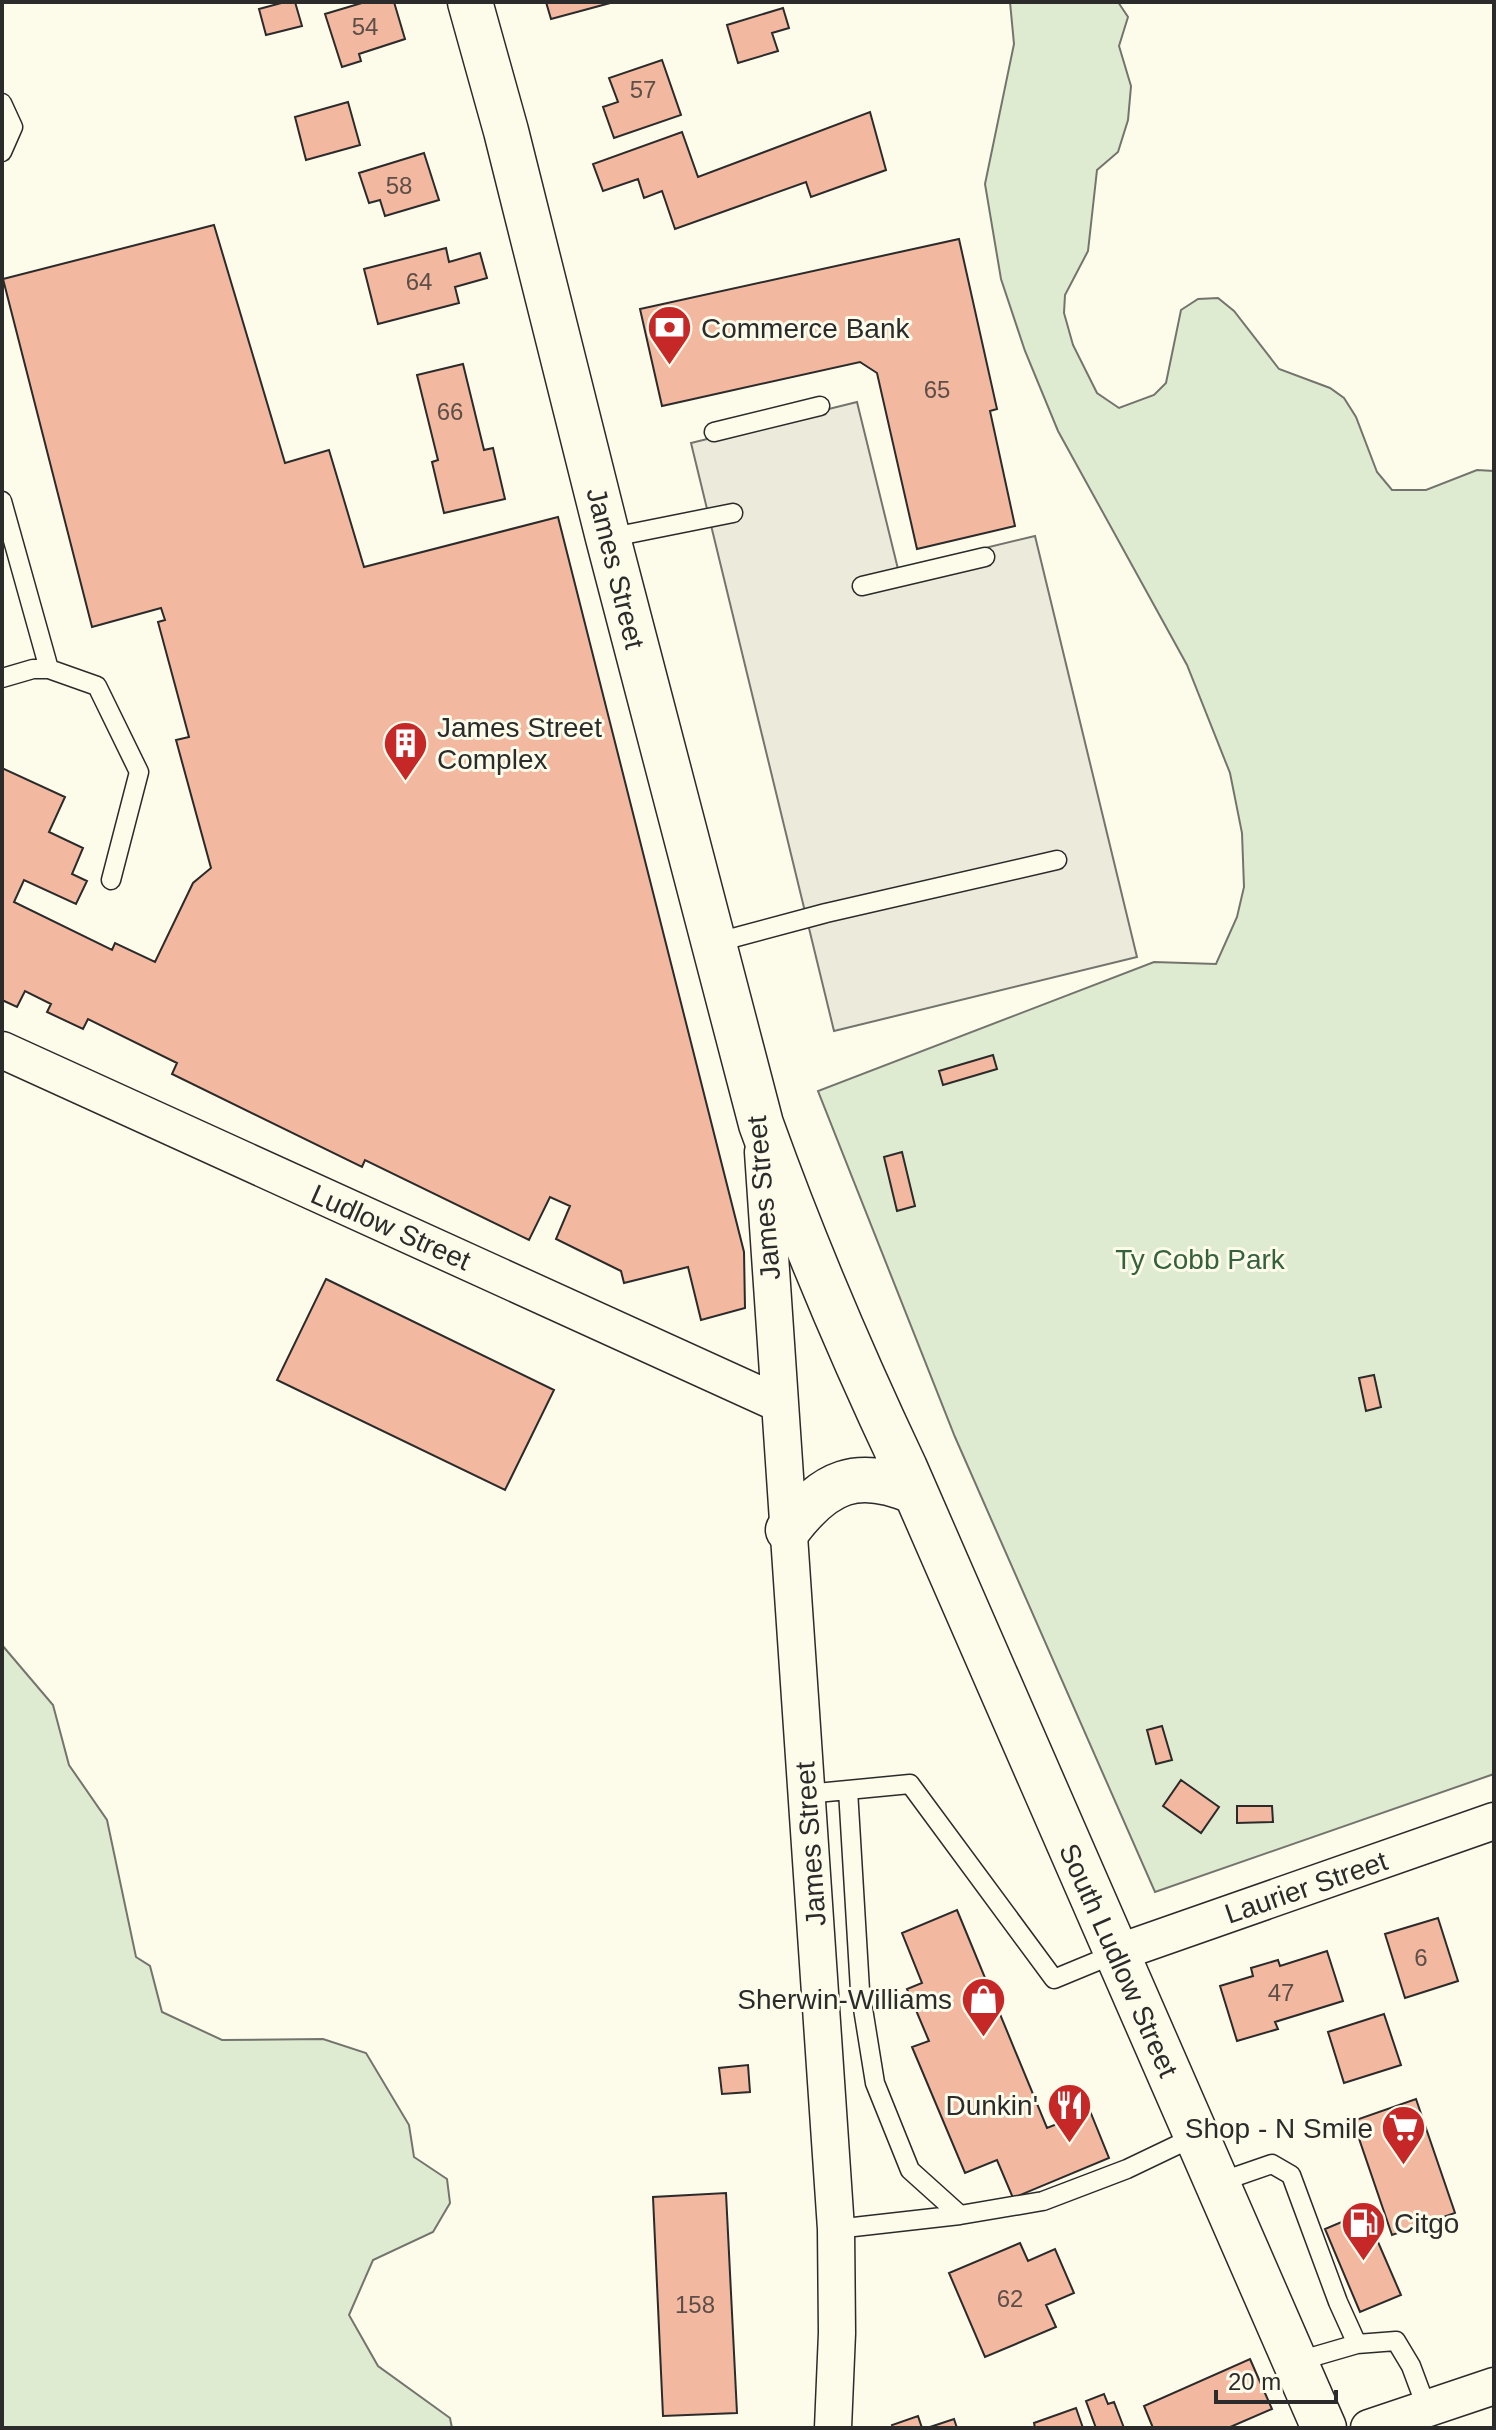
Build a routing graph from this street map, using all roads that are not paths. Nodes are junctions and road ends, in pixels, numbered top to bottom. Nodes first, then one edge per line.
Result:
1 (470, 2) edge
2 (2, 103) edge
3 (2, 152) edge
4 (820, 406) dead end
5 (714, 432) dead end
6 (2, 501) edge
7 (733, 513) dead end
8 (608, 538) junction
9 (985, 557) dead end
10 (862, 586) dead end
11 (49, 669) junction
12 (2, 678) edge
13 (1057, 860) dead end
14 (111, 880) dead end
15 (713, 944) junction
16 (2, 1050) edge
17 (761, 1124) junction
18 (780, 1404) junction
19 (915, 1492) junction
20 (788, 1530) junction
21 (848, 1790) junction
22 (806, 1794) junction
23 (1494, 1821) edge
24 (1117, 1953) junction
25 (1196, 2136) junction
26 (1217, 2183) junction
27 (960, 2215) junction
28 (836, 2229) junction
29 (1357, 2344) junction
30 (1295, 2362) junction
31 (1494, 2386) edge
32 (1427, 2409) junction
33 (833, 2428) edge
34 (1324, 2428) edge
35 (1369, 2428) edge

1 - 8 main road, James Street
2 - 3 lane
4 - 5 lane
6 - 11 lane
7 - 8 lane
8 - 15 main road, James Street
9 - 10 lane
11 - 12 lane
11 - 14 lane
13 - 15 lane
15 - 17 main road, James Street
16 - 18 street, Ludlow Street
17 - 18 street, James Street
17 - 19 main road, South Ludlow Street
18 - 20 street, James Street
19 - 20 main road
19 - 24 main road, South Ludlow Street
20 - 22 street, James Street
21 - 22 lane
21 - 24 lane
21 - 27 lane
22 - 28 street, James Street
23 - 24 street, Laurier Street
24 - 25 main road, South Ludlow Street
25 - 26 main road, South Ludlow Street
25 - 27 lane
26 - 29 lane
26 - 30 main road, South Ludlow Street
27 - 28 lane
28 - 33 street, James Street
29 - 30 lane
29 - 32 lane
30 - 34 main road, South Ludlow Street
31 - 32 street
32 - 35 street

